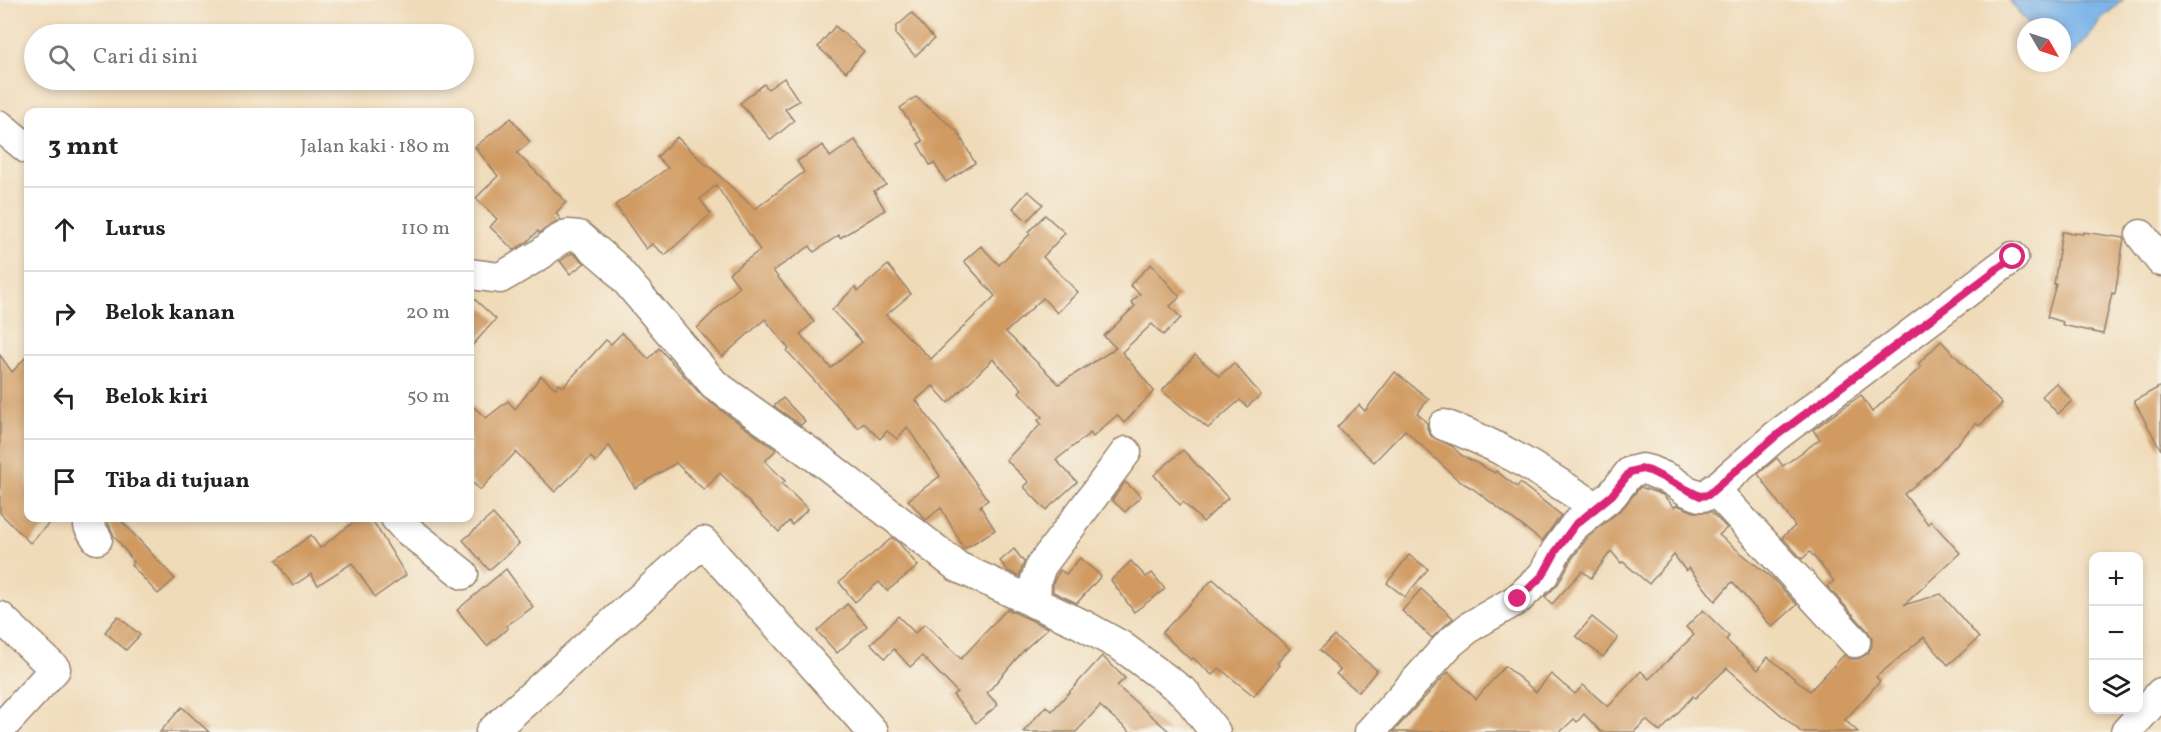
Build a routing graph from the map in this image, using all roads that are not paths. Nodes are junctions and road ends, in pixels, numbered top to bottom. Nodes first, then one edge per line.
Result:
1 (0, 126) edge
2 (24, 146) edge
3 (2141, 235) dead end
4 (2013, 257) dead end
5 (2161, 261) edge
6 (474, 275) edge
7 (1444, 425) dead end
8 (1126, 452) dead end
9 (1714, 489) junction
10 (1596, 507) junction
11 (400, 522) edge
12 (463, 574) dead end
13 (1035, 603) junction
14 (0, 617) edge
15 (1855, 642) dead end
16 (2161, 693) edge
17 (0, 729) edge
18 (491, 732) edge
19 (873, 732) edge
20 (1215, 732) edge
21 (1370, 732) edge
22 (2126, 732) edge

1 - 2 street
3 - 5 street
4 - 9 street
6 - 13 street
7 - 10 street
8 - 13 street
9 - 10 street
9 - 15 street
10 - 21 street
11 - 12 street
13 - 20 street
14 - 17 street
16 - 22 street
18 - 19 street

